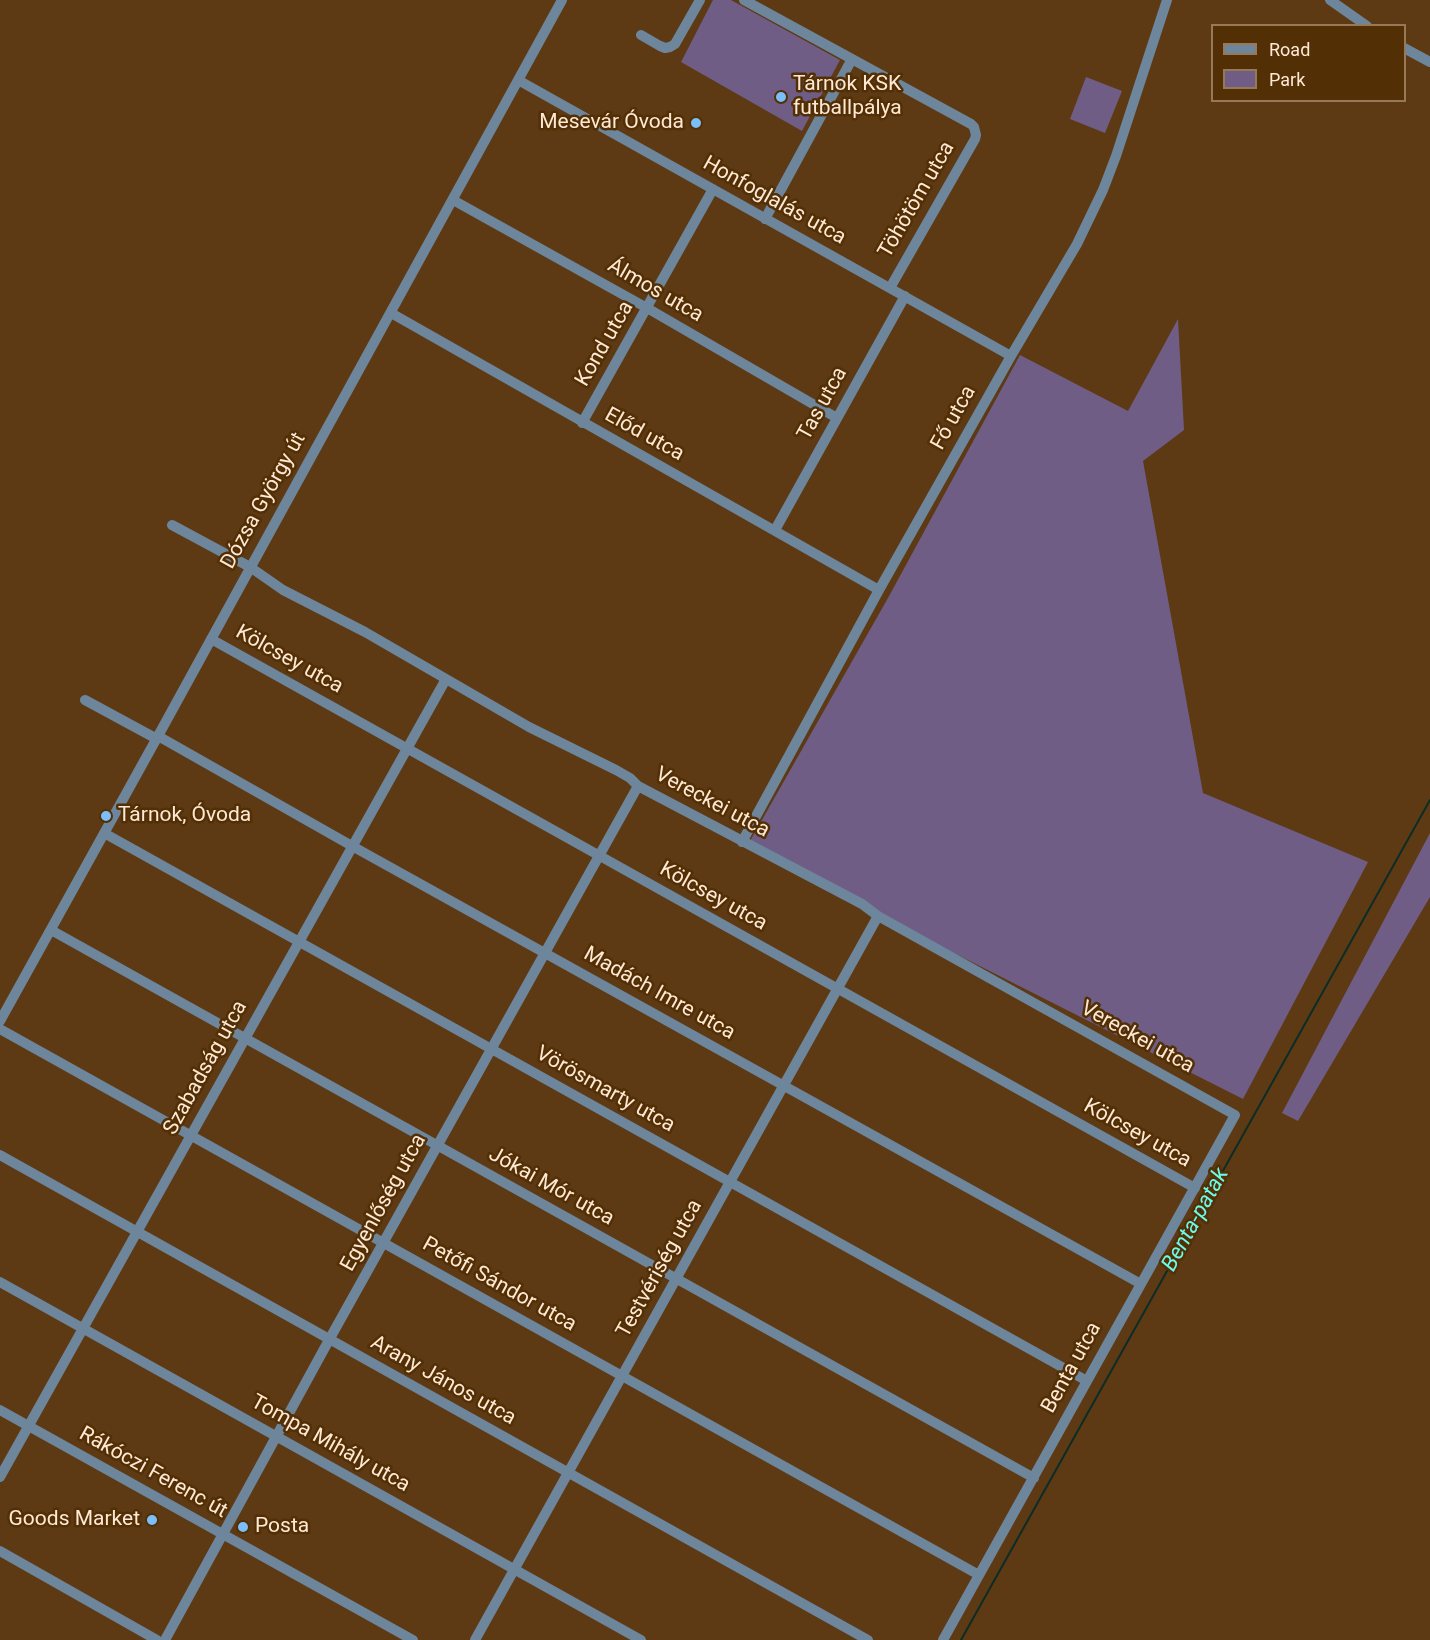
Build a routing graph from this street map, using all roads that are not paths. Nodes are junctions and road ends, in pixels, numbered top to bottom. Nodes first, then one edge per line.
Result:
1 (562, 0) edge
2 (700, 0) edge
3 (744, 0) edge
4 (1167, 0) edge
5 (1330, 0) edge
6 (1364, 24) edge
7 (641, 35) dead end
8 (1406, 49) edge
9 (852, 59) junction
10 (1430, 62) edge
11 (518, 80) junction
12 (713, 189) junction
13 (453, 200) junction
14 (765, 219) junction
15 (890, 288) junction
16 (905, 296) junction
17 (647, 308) junction
18 (391, 313) junction
19 (1011, 356) junction
20 (837, 418) junction
21 (582, 423) junction
22 (172, 525) dead end
23 (775, 530) junction
24 (250, 567) junction
25 (879, 590) junction
26 (212, 639) junction
27 (446, 679) junction
28 (85, 700) dead end
29 (158, 738) junction
30 (406, 748) junction
31 (638, 786) junction
32 (104, 833) junction
33 (742, 842) junction
34 (352, 846) junction
35 (599, 855) junction
36 (878, 916) junction
37 (51, 930) junction
38 (299, 941) junction
39 (546, 953) junction
40 (838, 989) junction
41 (0, 1021) edge
42 (0, 1029) edge
43 (245, 1038) junction
44 (492, 1050) junction
45 (784, 1086) junction
46 (1235, 1115) joint
47 (191, 1135) junction
48 (438, 1146) junction
49 (0, 1155) edge
50 (730, 1183) junction
51 (1195, 1188) junction
52 (136, 1231) junction
53 (384, 1243) junction
54 (676, 1280) junction
55 (0, 1282) edge
56 (1141, 1284) junction
57 (83, 1328) junction
58 (329, 1340) junction
59 (622, 1376) junction
60 (1087, 1381) junction
61 (0, 1410) edge
62 (29, 1425) junction
63 (277, 1436) junction
64 (568, 1473) junction
65 (0, 1477) edge
66 (1034, 1478) junction
67 (222, 1534) junction
68 (0, 1551) edge
69 (514, 1569) junction
70 (979, 1575) junction
71 (158, 1640) edge
72 (165, 1640) edge
73 (413, 1640) edge
74 (475, 1640) edge
75 (641, 1640) edge
76 (868, 1640) edge
77 (943, 1640) edge

1 - 11 street, Dózsa György út
2 - 7 street
3 - 9 street
4 - 19 street, Fő utca
5 - 6 street
8 - 10 street
9 - 14 street
9 - 15 street, Töhötöm utca
11 - 12 street, Honfoglalás utca
11 - 13 street, Dózsa György út
12 - 14 street, Honfoglalás utca
12 - 17 street, Kond utca
13 - 17 street, Álmos utca
13 - 18 street, Dózsa György út
14 - 15 street, Honfoglalás utca
15 - 16 street, Honfoglalás utca
16 - 19 street, Honfoglalás utca
16 - 20 street, Tas utca
17 - 20 street, Álmos utca
17 - 21 street, Kond utca
18 - 21 street, Előd utca
18 - 24 street, Dózsa György út
19 - 25 street, Fő utca
20 - 23 street, Tas utca
21 - 23 street, Előd utca
22 - 24 street, Vereckei utca
23 - 25 street, Előd utca
24 - 26 street, Dózsa György út
24 - 27 street, Vereckei utca
25 - 33 street, Fő utca
26 - 29 street, Dózsa György út
26 - 30 street, Kölcsey utca
27 - 30 street, Szabadság utca
27 - 31 street, Vereckei utca
28 - 29 street, Madách Imre utca
29 - 32 street, Dózsa György út
29 - 34 street, Madách Imre utca
30 - 34 street, Szabadság utca
30 - 35 street, Kölcsey utca
31 - 33 street, Vereckei utca
31 - 35 street, Egyenlőség utca
32 - 37 street, Dózsa György út
32 - 38 street, Vörösmarty utca
33 - 36 street, Vereckei utca
34 - 38 street, Szabadság utca
34 - 39 street, Madách Imre utca
35 - 39 street, Egyenlőség utca
35 - 40 street, Kölcsey utca
36 - 40 street, Testvériség utca
36 - 46 street, Vereckei utca
37 - 41 street, Dózsa György út
37 - 43 street, Jókai Mór utca
38 - 43 street, Szabadság utca
38 - 44 street, Vörösmarty utca
39 - 44 street, Egyenlőség utca
39 - 45 street, Madách Imre utca
40 - 45 street, Testvériség utca
40 - 51 street, Kölcsey utca
42 - 47 street, Petőfi Sándor utca
43 - 47 street, Szabadság utca
43 - 48 street, Jókai Mór utca
44 - 48 street, Egyenlőség utca
44 - 50 street, Vörösmarty utca
45 - 50 street, Testvériség utca
45 - 56 street, Madách Imre utca
46 - 51 street, Benta utca
47 - 52 street, Szabadság utca
47 - 53 street, Petőfi Sándor utca
48 - 53 street, Egyenlőség utca
48 - 54 street, Jókai Mór utca
49 - 52 street, Arany János utca
50 - 54 street, Testvériség utca
50 - 60 street, Vörösmarty utca
51 - 56 street, Benta utca
52 - 57 street, Szabadság utca
52 - 58 street, Arany János utca
53 - 58 street, Egyenlőség utca
53 - 59 street, Petőfi Sándor utca
54 - 59 street, Testvériség utca
54 - 66 street, Jókai Mór utca
55 - 57 street, Tompa Mihály utca
56 - 60 street, Benta utca
57 - 62 street, Szabadság utca
57 - 63 street, Tompa Mihály utca
58 - 63 street, Egyenlőség utca
58 - 64 street, Arany János utca
59 - 64 street, Testvériség utca
59 - 70 street, Petőfi Sándor utca
60 - 66 street, Benta utca
61 - 62 street, Rákóczi Ferenc út
62 - 65 street, Szabadság utca
62 - 67 street, Rákóczi Ferenc út
63 - 67 street, Egyenlőség utca
63 - 69 street, Tompa Mihály utca
64 - 69 street, Testvériség utca
64 - 76 street, Arany János utca
66 - 70 street, Benta utca
67 - 72 street, Egyenlőség utca
67 - 73 street, Rákóczi Ferenc út
68 - 71 street
69 - 74 street, Testvériség utca
69 - 75 street, Tompa Mihály utca
70 - 77 street, Benta utca

